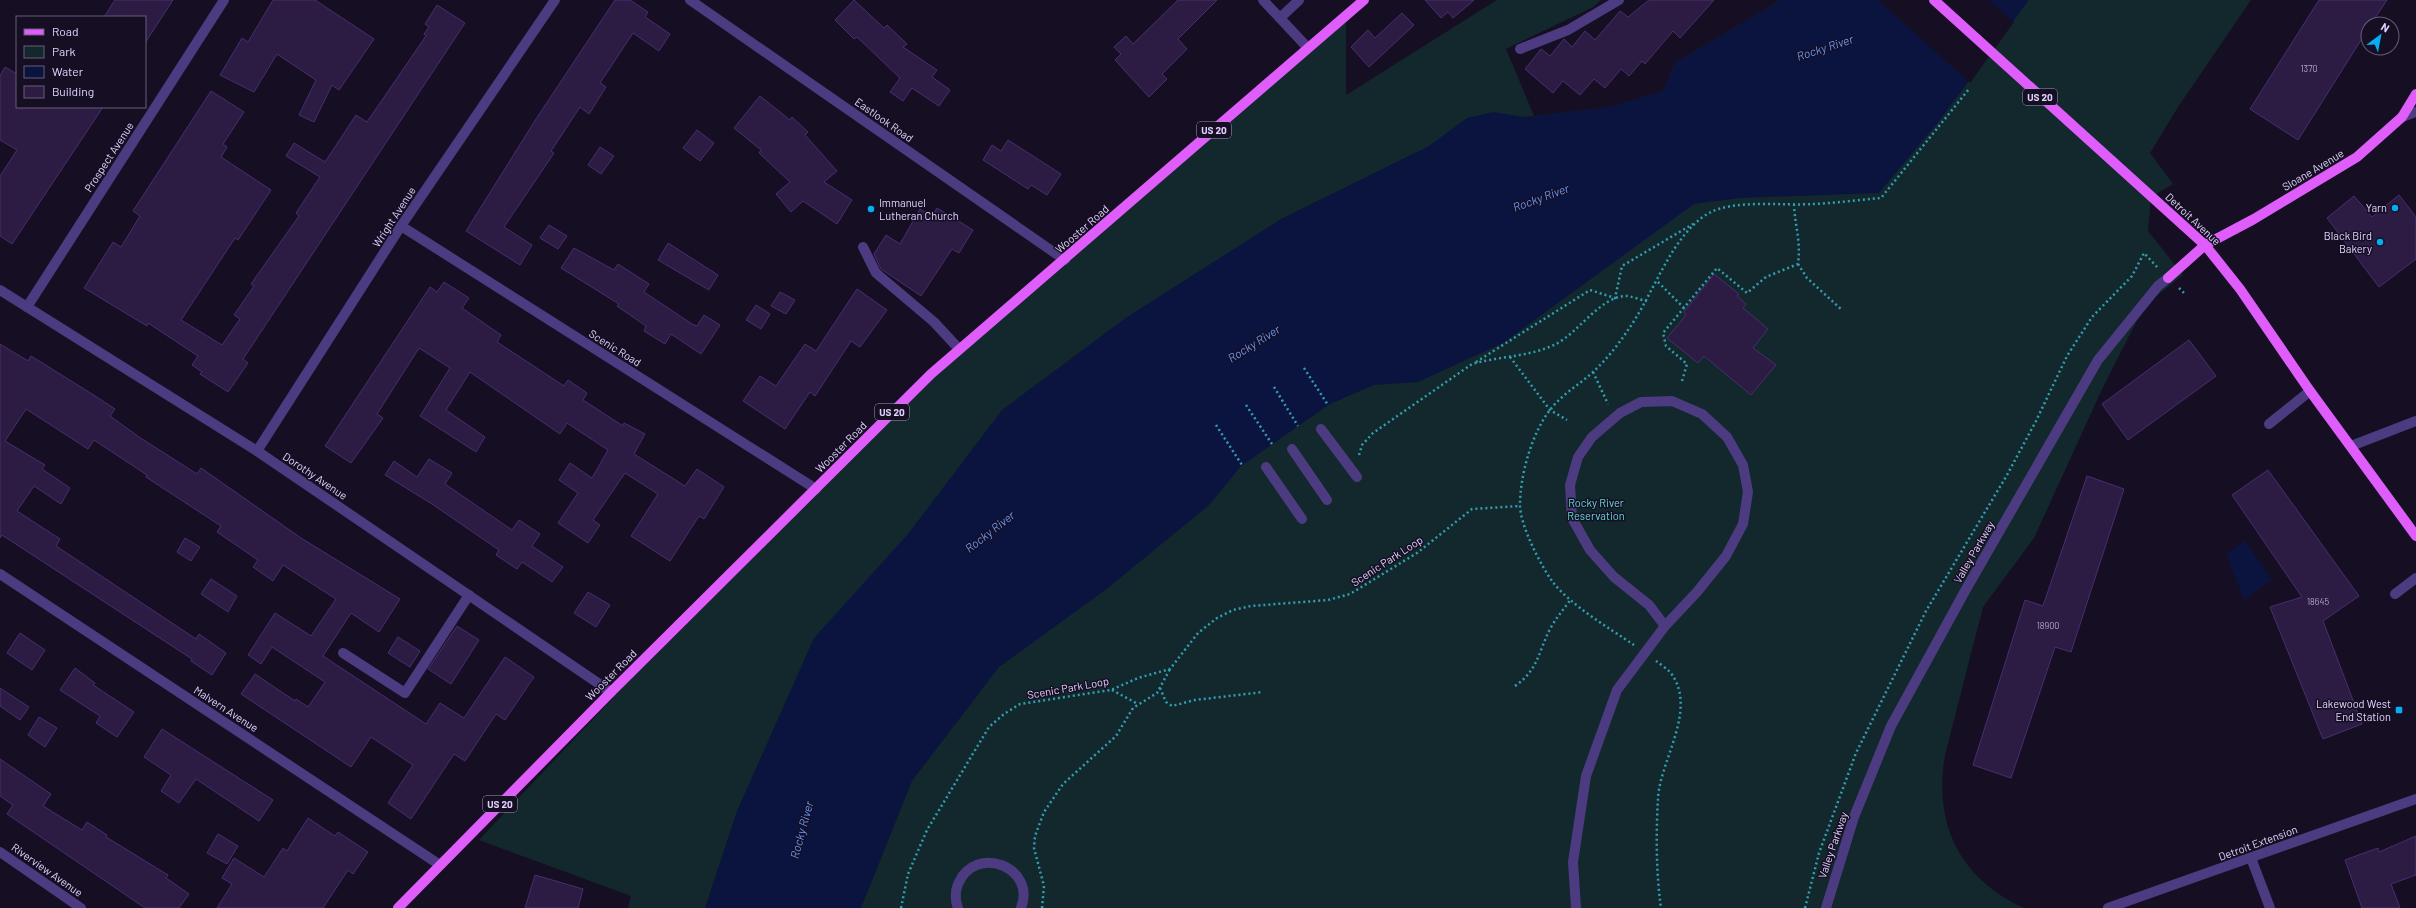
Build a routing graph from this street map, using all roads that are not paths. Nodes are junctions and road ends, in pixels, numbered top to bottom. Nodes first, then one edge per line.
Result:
1 (224, 0) edge
2 (555, 0) edge
3 (690, 0) edge
4 (1264, 0) edge
5 (1299, 0) edge
6 (1364, 0) edge
7 (1619, 0) edge
8 (1934, 0) edge
9 (1280, 18) junction
10 (1308, 48) junction
11 (1520, 49) dead end
12 (2416, 94) edge
13 (2416, 112) edge
14 (2402, 117) junction
15 (401, 226) junction
16 (2205, 245) junction
17 (863, 247) dead end
18 (1065, 260) junction
19 (2168, 278) joint
20 (0, 290) edge
21 (27, 307) junction
22 (960, 349) junction
23 (2310, 391) junction
24 (2416, 421) edge
25 (2268, 424) dead end
26 (1321, 429) dead end
27 (2350, 446) junction
28 (1292, 449) dead end
29 (257, 451) junction
30 (1266, 467) dead end
31 (1356, 477) dead end
32 (816, 489) junction
33 (1327, 500) dead end
34 (1302, 520) dead end
35 (2416, 536) edge
36 (0, 574) edge
37 (2416, 578) edge
38 (2394, 594) dead end
39 (469, 595) junction
40 (1665, 626) junction
41 (343, 653) dead end
42 (611, 692) junction
43 (2416, 799) edge
44 (0, 852) edge
45 (2251, 858) junction
46 (440, 864) junction
47 (81, 908) edge
48 (398, 908) edge
49 (958, 908) edge
50 (1022, 908) edge
51 (1576, 908) edge
52 (1826, 908) edge
53 (2108, 908) edge
54 (2270, 908) edge

1 - 21 street, Prospect Avenue
2 - 15 street, Wright Avenue
3 - 18 street, Eastlook Road
4 - 9 street
5 - 9 street
6 - 10 main road, Wooster Road / US 20
7 - 11 street
8 - 16 main road, Detroit Avenue / US 20
9 - 10 street
10 - 18 main road, Wooster Road / US 20
12 - 14 main road, Sloane Avenue
13 - 14 street
14 - 16 main road, Sloane Avenue
15 - 29 street, Wright Avenue
15 - 32 street, Scenic Road
16 - 19 main road, Valley Parkway
16 - 23 main road, Detroit Avenue
17 - 22 street
18 - 22 main road, Wooster Road / US 20
19 - 52 street, Valley Parkway
20 - 21 street, Dorothy Avenue
21 - 29 street, Dorothy Avenue
22 - 32 main road, Wooster Road / US 20
23 - 25 street
23 - 27 main road, Detroit Avenue
24 - 27 street
26 - 31 street
27 - 35 main road, Detroit Avenue
28 - 33 street
29 - 39 street, Dorothy Avenue
30 - 34 street
32 - 42 main road, Wooster Road / US 20
36 - 46 street, Malvern Avenue
37 - 38 street
39 - 41 street
39 - 42 street, Dorothy Avenue
40 - 40 street
40 - 51 street
42 - 46 main road, Wooster Road / US 20
43 - 45 street, Detroit Extension
44 - 47 street, Riverview Avenue
45 - 53 street, Detroit Extension
45 - 54 street
46 - 48 main road, Wooster Road / US 20
49 - 50 street

